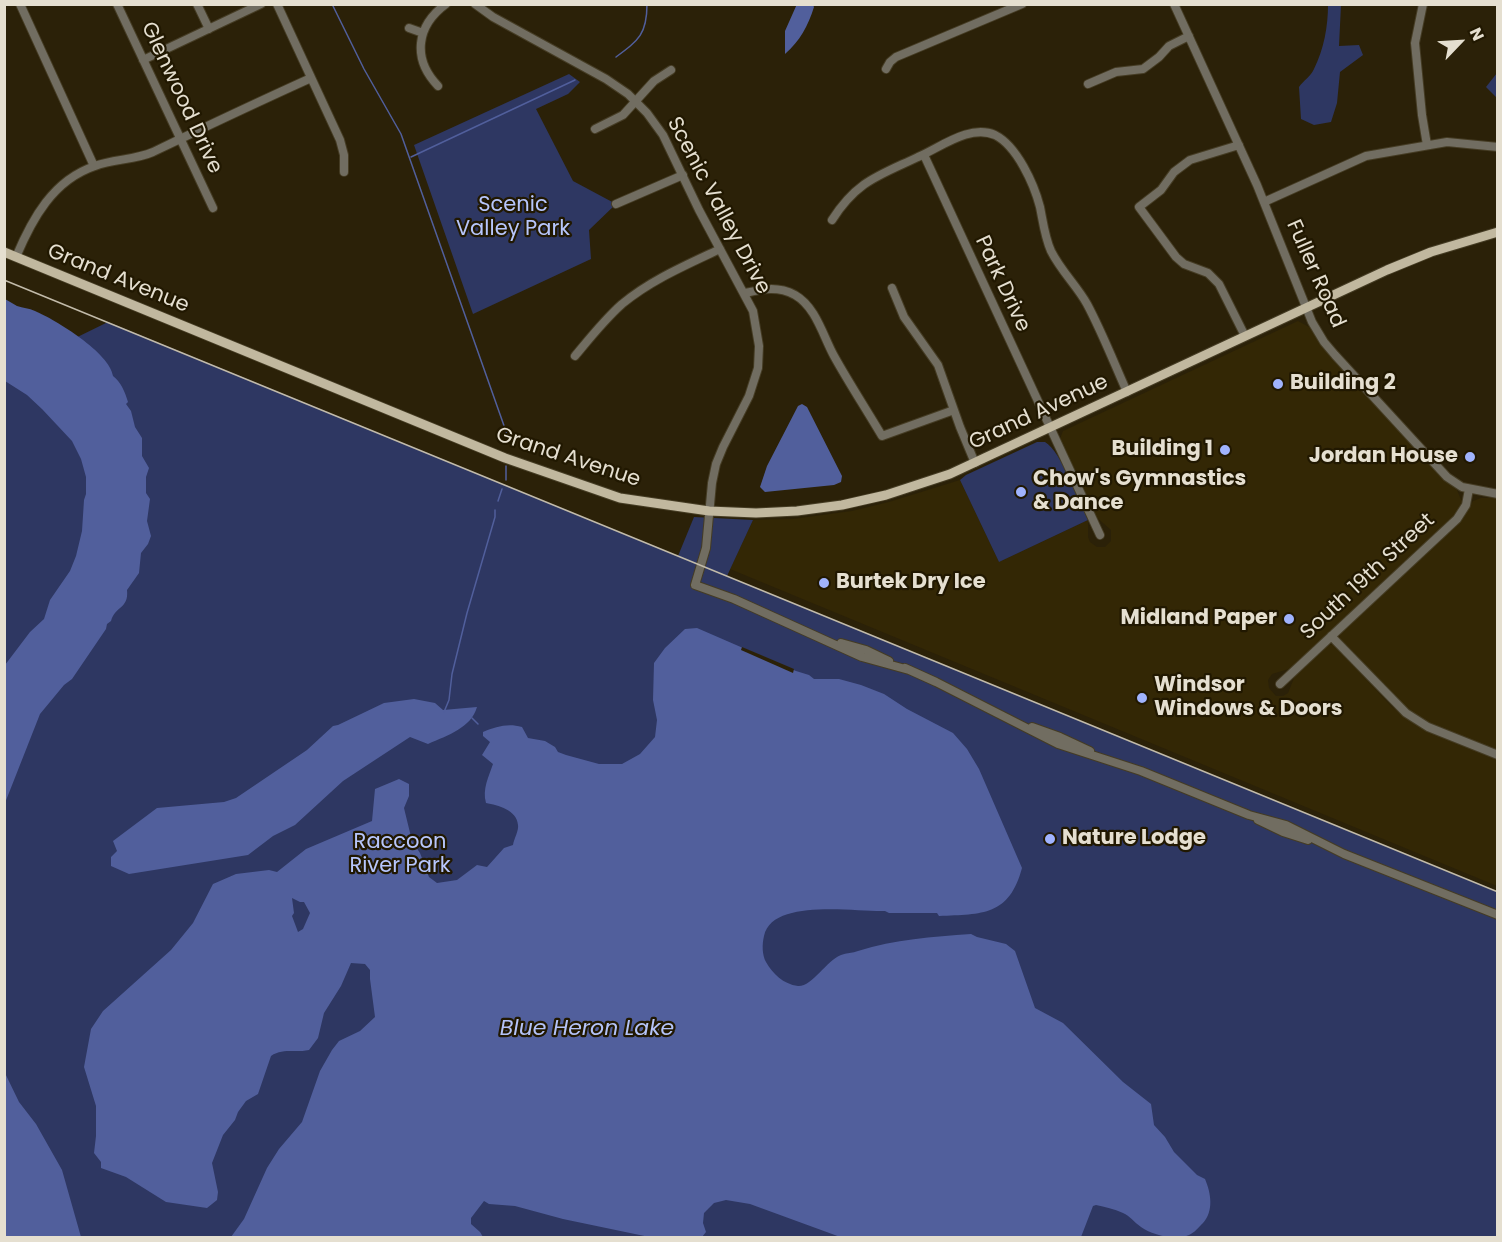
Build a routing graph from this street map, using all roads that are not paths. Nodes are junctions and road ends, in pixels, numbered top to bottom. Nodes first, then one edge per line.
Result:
1 (20, 4) edge
2 (117, 4) edge
3 (197, 4) edge
4 (261, 4) edge
5 (277, 4) edge
6 (446, 4) edge
7 (475, 4) edge
8 (1022, 4) edge
9 (1174, 4) edge
10 (1423, 4) edge
11 (409, 28) dead end
12 (209, 29) junction
13 (423, 33) junction
14 (1189, 36) junction
15 (143, 60) junction
16 (886, 69) dead end
17 (671, 70) dead end
18 (311, 78) junction
19 (1088, 84) dead end
20 (438, 86) dead end
21 (635, 101) junction
22 (595, 129) dead end
23 (180, 139) junction
24 (1239, 145) junction
25 (1427, 145) junction
26 (1497, 147) edge
27 (924, 155) junction
28 (94, 166) junction
29 (344, 172) dead end
30 (683, 175) junction
31 (1264, 202) junction
32 (616, 204) dead end
33 (213, 208) dead end
34 (832, 220) dead end
35 (1497, 232) edge
36 (720, 249) junction
37 (4, 252) edge
38 (16, 257) junction
39 (892, 288) dead end
40 (745, 293) junction
41 (1307, 308) junction
42 (1245, 336) junction
43 (575, 356) dead end
44 (1127, 392) junction
45 (954, 410) junction
46 (1050, 428) junction
47 (975, 463) junction
48 (1469, 489) junction
49 (1497, 494) edge
50 (709, 511) junction
51 (1100, 535) dead end
52 (1331, 636) junction
53 (1280, 684) dead end
54 (1494, 754) edge
55 (1497, 915) edge

1 - 28 street
2 - 15 street, Glenwood Drive
3 - 12 street
4 - 12 street
5 - 18 street
6 - 13 street
7 - 21 street, Scenic Valley Drive
8 - 16 street
9 - 14 street, Fuller Road
10 - 25 street
11 - 13 street
12 - 15 street
13 - 20 street
14 - 19 street
14 - 24 street, Fuller Road
15 - 23 street, Glenwood Drive
17 - 21 street
18 - 23 street
18 - 29 street
21 - 22 street
21 - 30 street, Scenic Valley Drive
23 - 28 street
23 - 33 street, Glenwood Drive
24 - 31 street, Fuller Road
24 - 42 street
25 - 26 street
25 - 31 street
27 - 34 street
27 - 44 street
27 - 46 street, Park Drive
28 - 38 street
30 - 32 street
30 - 36 street, Scenic Valley Drive
31 - 41 street, Fuller Road
35 - 41 main road, Grand Avenue
36 - 40 street, Scenic Valley Drive
36 - 43 street
37 - 38 main road, Grand Avenue
38 - 50 main road, Grand Avenue
39 - 45 street
40 - 45 street
40 - 50 street, Scenic Valley Drive
41 - 42 main road, Grand Avenue
41 - 48 street, Fuller Road
42 - 44 main road, Grand Avenue
44 - 46 main road, Grand Avenue
45 - 47 street
46 - 47 main road, Grand Avenue
46 - 51 street, Park Drive
47 - 50 main road, Grand Avenue
48 - 49 street, Fuller Road
48 - 52 street, South 19th Street
50 - 55 street, Scenic Valley Drive
52 - 53 street, South 19th Street
52 - 54 street

